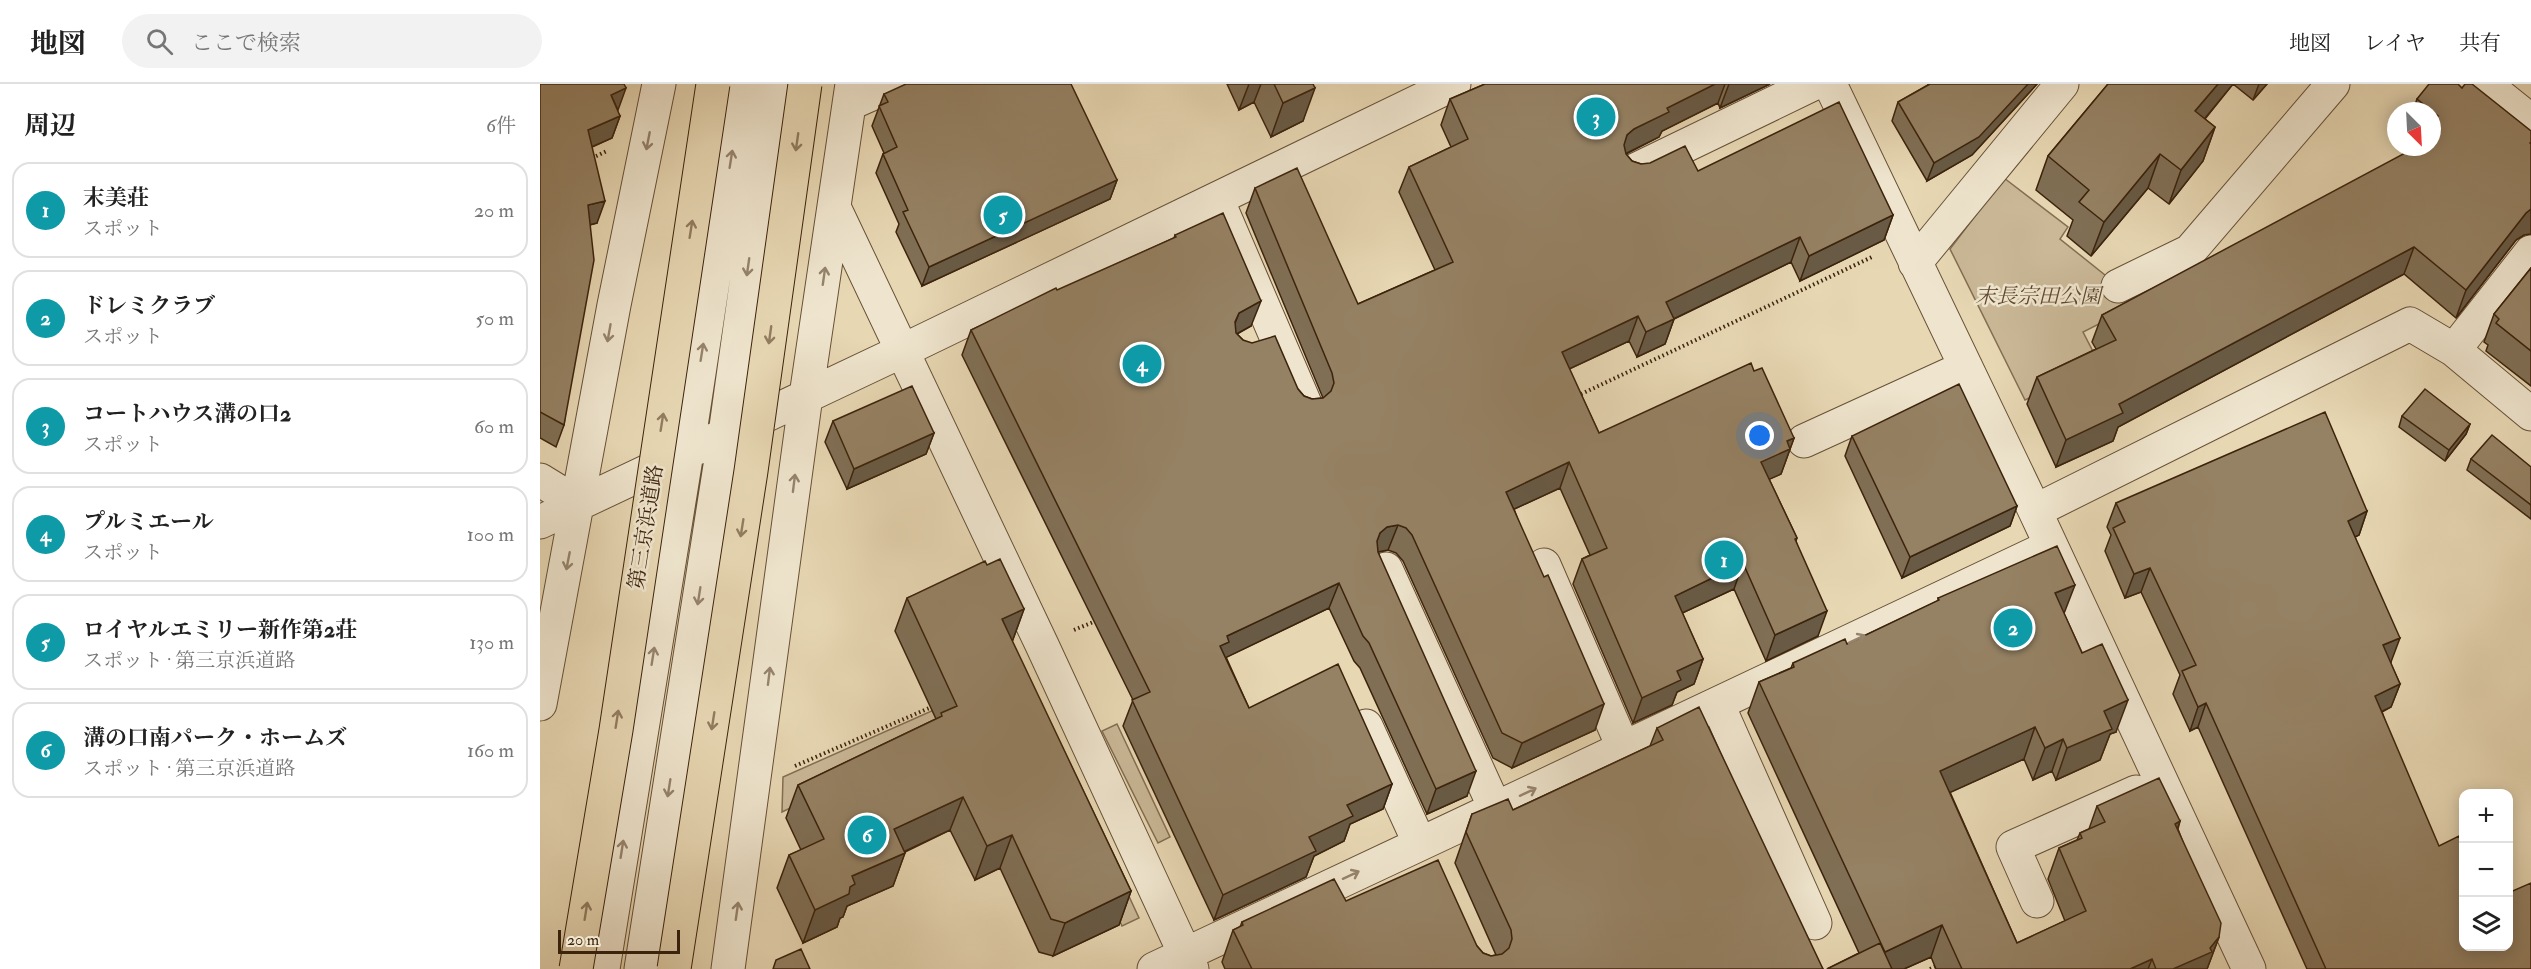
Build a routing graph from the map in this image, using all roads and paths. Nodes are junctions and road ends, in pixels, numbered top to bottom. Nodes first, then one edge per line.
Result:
1 (659, 84) edge
2 (713, 84) edge
3 (743, 84) edge
4 (774, 84) edge
5 (805, 84) edge
6 (894, 84) edge
7 (1454, 84) edge
8 (1813, 84) edge
9 (1830, 84) edge
10 (2062, 84) edge
11 (2333, 84) edge
12 (2485, 84) edge
13 (851, 94) edge
14 (2531, 121) edge
15 (614, 148) dead end
16 (582, 162) edge
17 (1633, 171) edge
18 (1217, 199) junction
19 (834, 207) junction
20 (1910, 252) junction
21 (2531, 252) edge
22 (2118, 286) dead end
23 (1276, 336) junction
24 (1244, 350) edge
25 (2454, 350) junction
26 (902, 351) junction
27 (1966, 367) junction
28 (806, 396) junction
29 (1570, 399) edge
30 (1306, 406) edge
31 (2531, 414) edge
32 (724, 434) junction
33 (1804, 441) dead end
34 (687, 452) junction
35 (540, 480) edge
36 (579, 504) junction
37 (2035, 511) junction
38 (540, 522) edge
39 (2051, 546) junction
40 (1544, 566) dead end
41 (1386, 569) edge
42 (1105, 617) edge
43 (1042, 645) junction
44 (1352, 697) edge
45 (940, 703) edge
46 (540, 704) edge
47 (1718, 705) junction
48 (1623, 747) junction
49 (790, 768) dead end
50 (2162, 780) junction
51 (1495, 808) junction
52 (1421, 842) junction
53 (1438, 873) edge
54 (2037, 901) dead end
55 (1815, 923) dead end
56 (1188, 962) edge
57 (576, 969) edge
58 (603, 969) edge
59 (641, 969) edge
60 (674, 969) edge
61 (729, 969) edge
62 (1154, 969) edge
63 (2249, 969) edge

1 -> 36 street
57 -> 2 highway, 第三京浜道路, bridge
34 -> 3 street
4 -> 32 street
5 -> 60 highway, bridge
6 - 13 street
7 - 18 street
8 - 17 street
9 - 20 street
10 - 20 street
11 - 22 street
12 - 14 street
13 - 19 street
15 - 16 path
18 - 23 street
18 - 26 street
19 - 26 street
28 -> 19 street
20 - 27 street
20 - 29 path
21 - 25 street
23 - 24 street
23 - 30 street
25 - 31 street
25 - 37 street
26 - 28 street
26 - 43 street
27 - 33 street
27 - 37 street
28 - 32 street
61 -> 28 street
32 - 34 street
32 -> 59 street
34 - 36 street
58 -> 34 street
35 - 36 street
36 - 38 street
36 -> 46 street
37 - 39 street
47 -> 39 street
39 - 50 street
40 - 48 street
41 - 51 street
42 - 43 path
43 - 56 street
44 - 52 street
45 - 49 path
47 - 48 street
47 - 55 street
51 -> 48 street
50 - 54 street
50 - 63 street
51 - 52 street
52 - 53 street
56 -> 52 street
56 - 62 street

